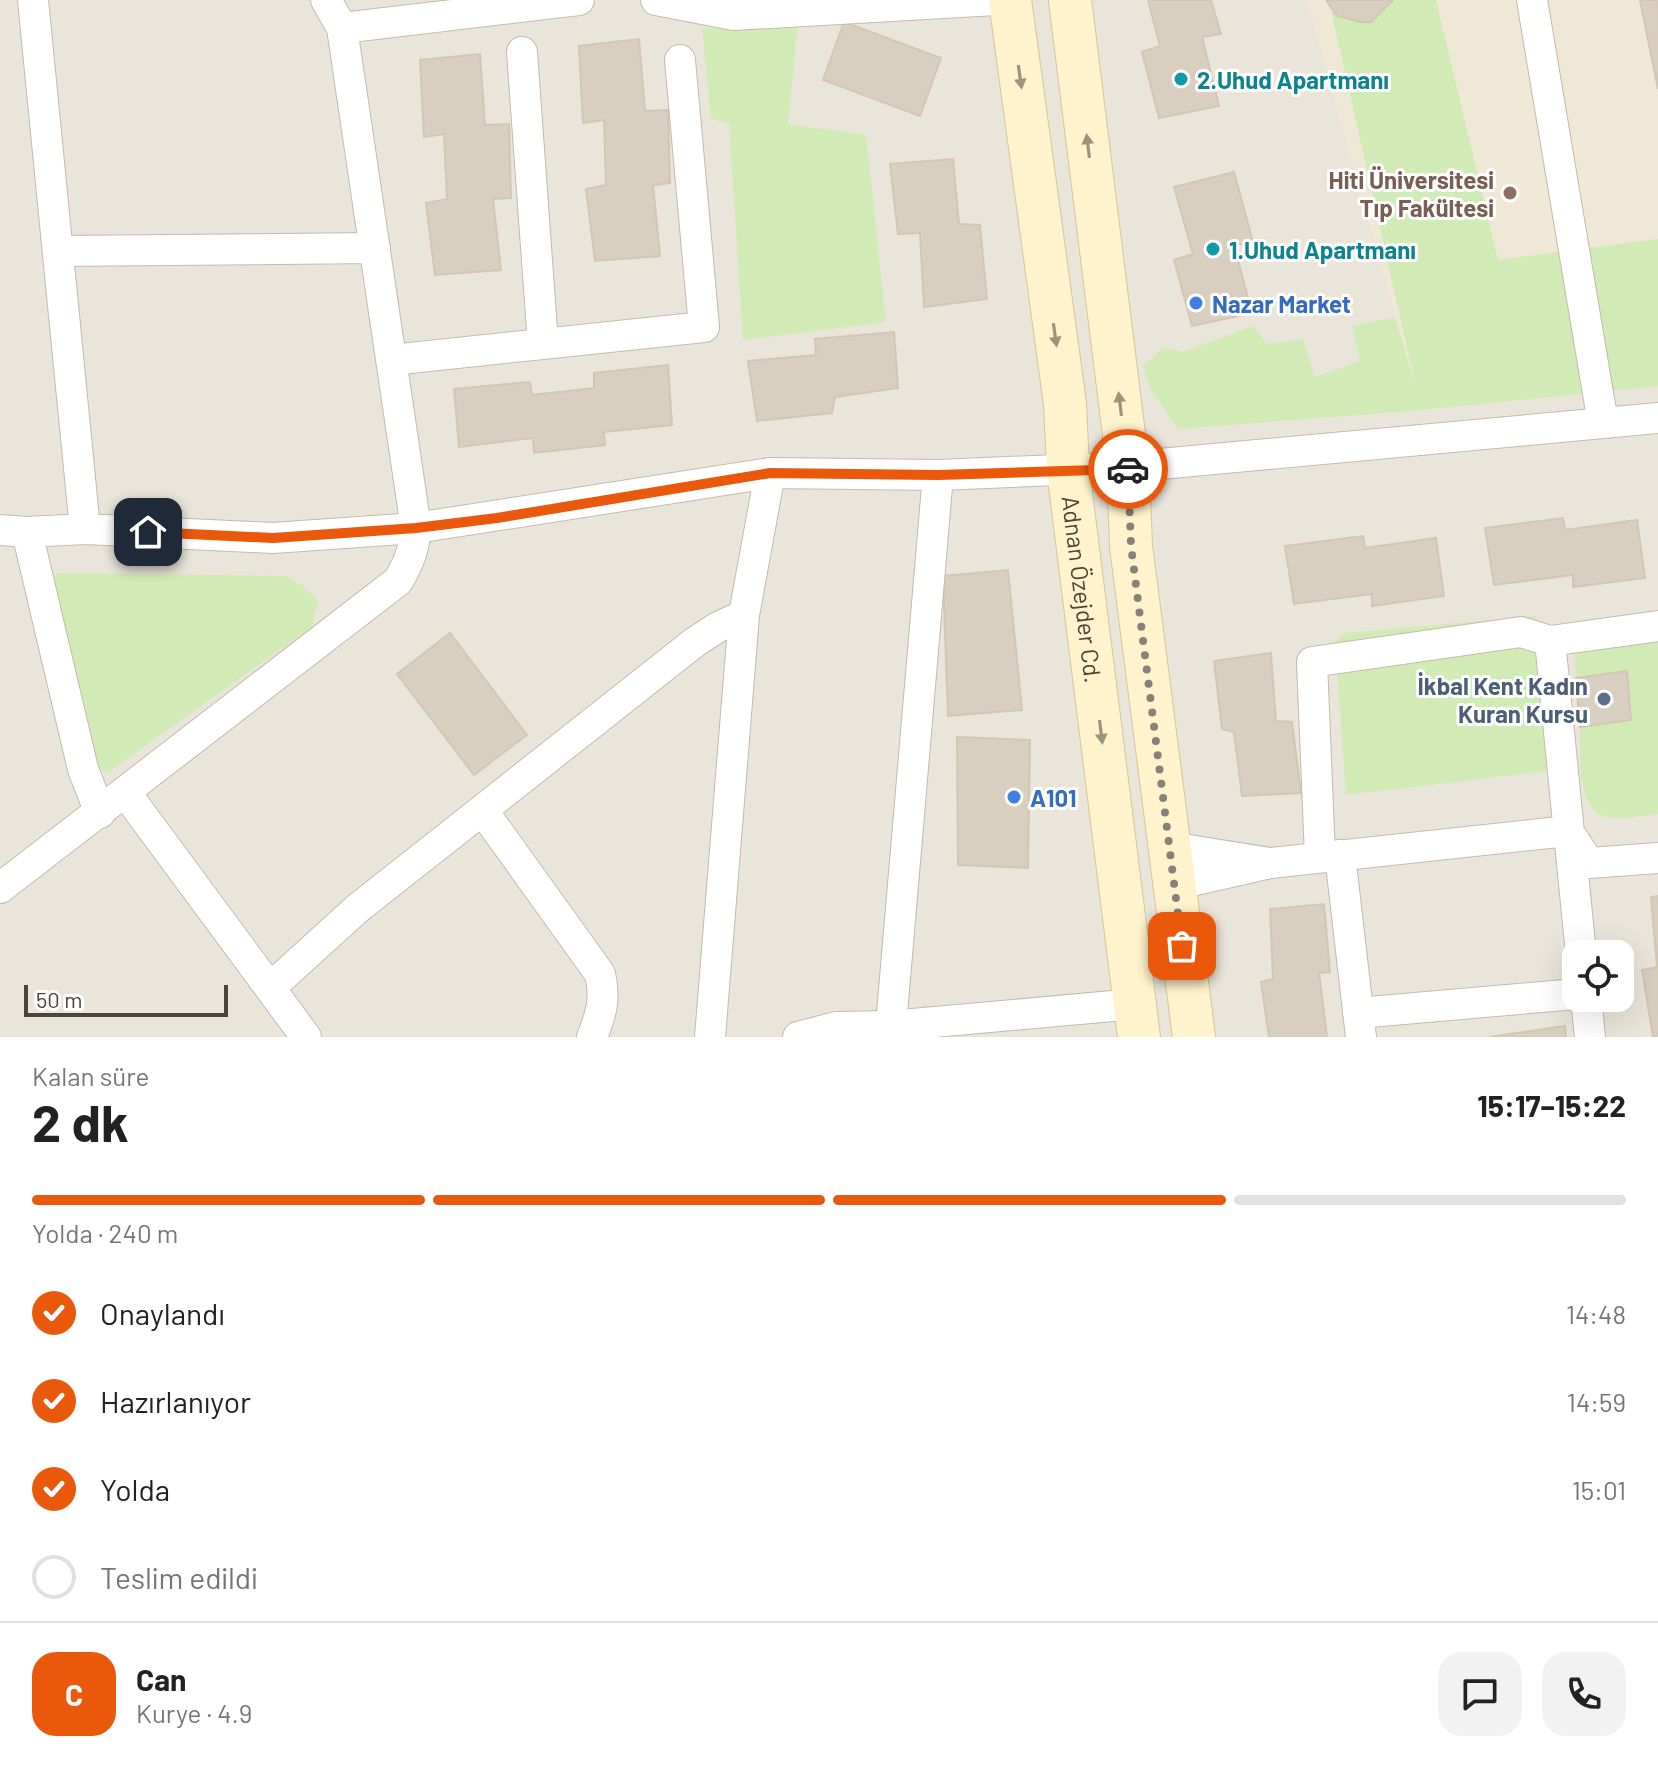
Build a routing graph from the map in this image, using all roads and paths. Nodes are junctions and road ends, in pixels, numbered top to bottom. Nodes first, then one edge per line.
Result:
1 (33, 0) edge
2 (326, 0) edge
3 (579, 0) edge
4 (656, 0) edge
5 (996, 0) edge
6 (1010, 0) edge
7 (1070, 0) edge
8 (1532, 0) edge
9 (342, 28) junction
10 (522, 52) dead end
11 (680, 60) dead end
12 (375, 248) junction
13 (59, 251) junction
14 (543, 344) junction
15 (391, 360) junction
16 (1658, 418) edge
17 (1603, 423) junction
18 (1128, 467) junction
19 (1068, 469) junction
20 (770, 473) junction
21 (938, 475) junction
22 (416, 528) junction
23 (85, 529) junction
24 (13, 531) edge
25 (744, 615) junction
26 (1658, 626) edge
27 (1550, 641) junction
28 (125, 792) junction
29 (483, 811) junction
30 (100, 813) junction
31 (1568, 831) junction
32 (1330, 856) junction
33 (1658, 858) edge
34 (1172, 866) junction
35 (0, 888) edge
36 (1580, 940) edge
37 (271, 987) junction
38 (1562, 996) edge
39 (1587, 1012) edge
40 (1137, 1021) edge
41 (1360, 1025) edge
42 (890, 1031) edge
43 (291, 1032) edge
44 (592, 1037) edge
45 (710, 1037) edge
46 (798, 1037) edge
47 (1194, 1037) edge
48 (1590, 1037) edge

1 - 13 street
2 - 9 street
3 - 9 street
4 - 5 street
6 -> 19 street, Adnan Özejder Cd.
18 -> 7 street
8 - 17 street
9 - 12 street
10 - 14 street
11 - 14 street
12 - 13 street
12 - 15 street
13 - 23 street
14 - 15 street
15 - 22 street
16 - 17 street
17 - 18 street
18 - 19 street
18 - 34 street
19 - 21 street
19 -> 40 street, Adnan Özejder Cd.
20 - 21 street
20 - 22 street
20 - 25 street
21 - 42 street
22 - 23 street
22 - 28 street
23 - 24 street
24 - 30 street
25 - 29 street
25 - 45 street
26 - 27 street
27 - 31 street
27 - 32 street
28 - 30 street
28 - 37 street
29 - 37 street
29 - 44 street
30 - 35 street
31 - 32 street
31 - 33 street
31 - 36 street
32 - 34 street
32 - 41 street
34 - 47 street
37 - 43 street
38 - 41 street
39 - 48 street
40 - 42 street
42 - 46 street

